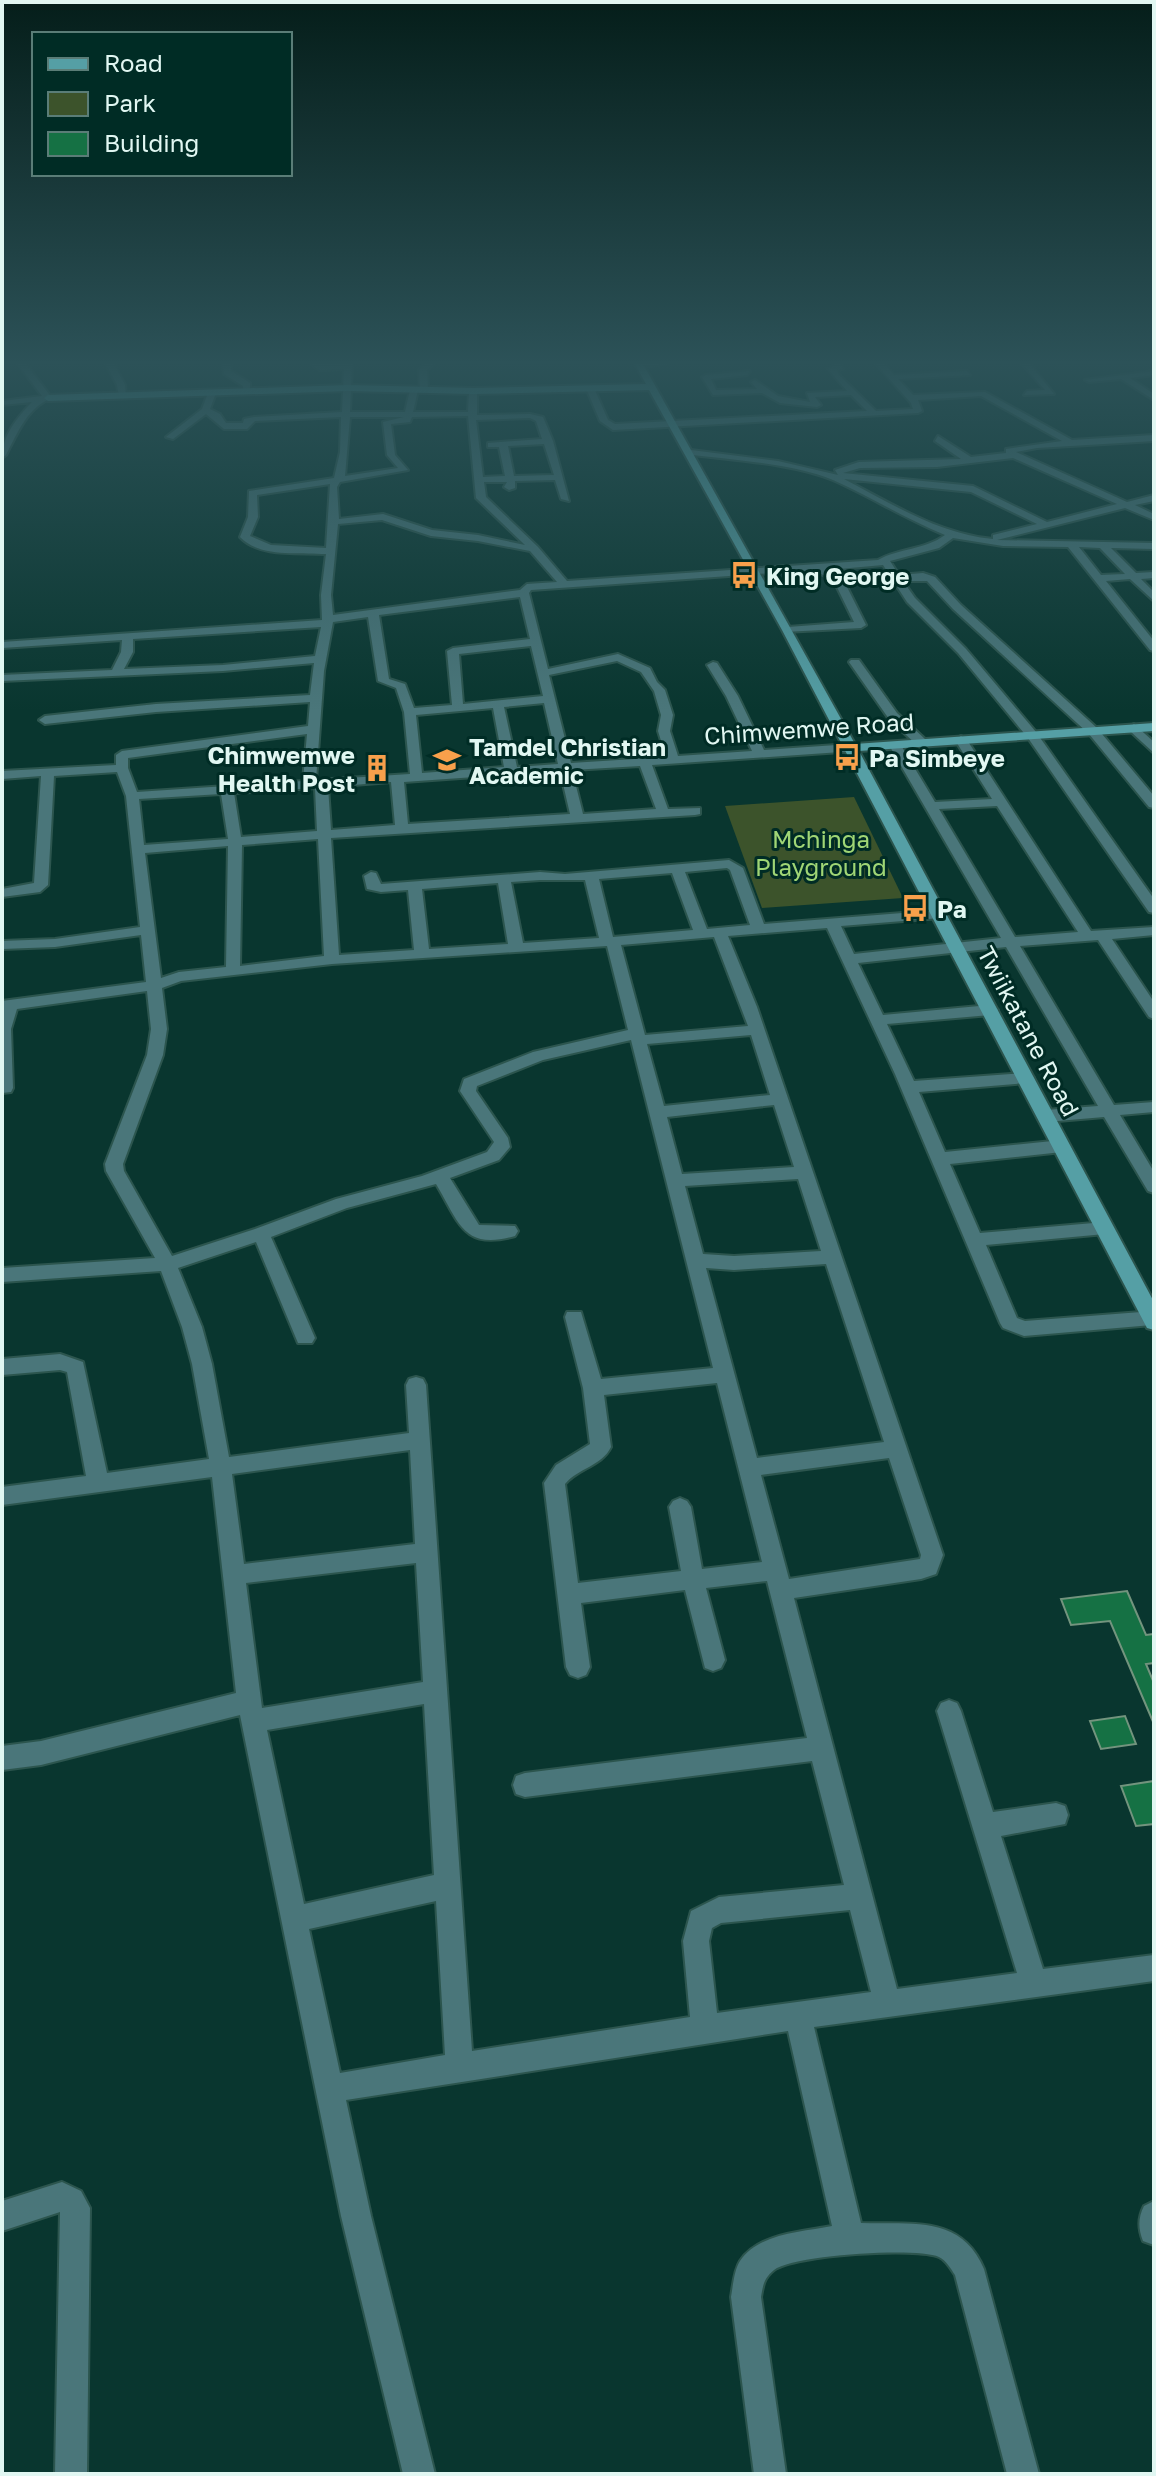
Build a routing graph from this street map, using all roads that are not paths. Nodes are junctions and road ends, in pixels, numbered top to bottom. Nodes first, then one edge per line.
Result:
1 (337, 479) edge
2 (333, 480) edge
3 (478, 480) edge
4 (511, 480) edge
5 (561, 480) edge
6 (702, 480) edge
7 (841, 480) edge
8 (875, 480) edge
9 (1069, 480) edge
10 (478, 485) junction
11 (1154, 498) edge
12 (566, 499) dead end
13 (1125, 504) junction
14 (1154, 517) edge
15 (334, 522) junction
16 (1044, 524) junction
17 (950, 536) junction
18 (978, 542) junction
19 (1071, 544) junction
20 (1103, 545) junction
21 (1154, 546) edge
22 (535, 549) junction
23 (330, 551) junction
24 (886, 562) junction
25 (816, 567) junction
26 (755, 571) junction
27 (1154, 575) edge
28 (1134, 577) junction
29 (896, 578) junction
30 (1098, 578) junction
31 (564, 584) junction
32 (524, 593) junction
33 (1154, 598) edge
34 (373, 614) junction
35 (328, 621) junction
36 (788, 630) junction
37 (128, 636) junction
38 (536, 642) junction
39 (2, 645) edge
40 (1154, 648) edge
41 (320, 659) junction
42 (855, 662) dead end
43 (713, 665) dead end
44 (117, 671) junction
45 (543, 673) junction
46 (2, 678) edge
47 (317, 698) junction
48 (549, 699) junction
49 (498, 704) junction
50 (458, 707) junction
51 (410, 712) junction
52 (45, 720) dead end
53 (1154, 727) edge
54 (1134, 728) junction
55 (315, 729) junction
56 (1093, 731) junction
57 (1032, 735) junction
58 (961, 740) junction
59 (922, 743) junction
60 (895, 745) junction
61 (851, 748) junction
62 (1154, 749) edge
63 (760, 754) junction
64 (673, 759) junction
65 (644, 761) junction
66 (566, 766) junction
67 (122, 768) junction
68 (511, 769) junction
69 (48, 772) junction
70 (2, 775) edge
71 (416, 776) junction
72 (397, 777) junction
73 (315, 783) junction
74 (227, 789) junction
75 (132, 796) junction
76 (1002, 802) junction
77 (1154, 804) edge
78 (929, 806) junction
79 (695, 811) dead end
80 (663, 812) junction
81 (578, 820) junction
82 (402, 828) junction
83 (325, 834) junction
84 (235, 842) junction
85 (138, 850) junction
86 (677, 868) junction
87 (371, 876) dead end
88 (591, 876) junction
89 (504, 879) junction
90 (415, 887) junction
91 (2, 893) edge
92 (1154, 909) edge
93 (940, 914) junction
94 (832, 923) junction
95 (759, 929) junction
96 (148, 930) junction
97 (1154, 931) edge
98 (710, 933) junction
99 (1094, 935) junction
100 (610, 941) junction
101 (1012, 942) junction
102 (2, 945) edge
103 (516, 946) junction
104 (958, 948) junction
105 (422, 953) junction
106 (849, 959) junction
107 (332, 960) junction
108 (233, 970) junction
109 (155, 985) junction
110 (6, 1006) edge
111 (990, 1010) junction
112 (1154, 1014) edge
113 (878, 1020) junction
114 (756, 1030) junction
115 (638, 1036) junction
116 (1026, 1078) junction
117 (908, 1087) junction
118 (5, 1088) dead end
119 (779, 1099) junction
120 (1154, 1107) edge
121 (1111, 1111) junction
122 (658, 1112) junction
123 (1046, 1116) junction
124 (1062, 1146) junction
125 (939, 1159) junction
126 (804, 1172) junction
127 (440, 1176) junction
128 (676, 1180) junction
129 (1154, 1187) edge
130 (1105, 1228) junction
131 (509, 1231) dead end
132 (261, 1234) junction
133 (973, 1240) junction
134 (832, 1257) junction
135 (696, 1260) junction
136 (167, 1264) junction
137 (4, 1278) edge
138 (574, 1317) dead end
139 (1153, 1320) edge
140 (305, 1338) dead end
141 (2, 1367) edge
142 (726, 1374) junction
143 (416, 1385) dead end
144 (593, 1388) junction
145 (420, 1440) junction
146 (895, 1449) junction
147 (221, 1467) junction
148 (750, 1468) junction
149 (98, 1483) junction
150 (2, 1496) edge
151 (680, 1507) dead end
152 (428, 1552) junction
153 (234, 1575) junction
154 (693, 1579) junction
155 (778, 1580) junction
156 (569, 1594) junction
157 (713, 1660) dead end
158 (578, 1667) dead end
159 (436, 1691) junction
160 (251, 1711) junction
161 (949, 1711) dead end
162 (820, 1748) junction
163 (2, 1758) edge
164 (525, 1785) dead end
165 (1056, 1815) dead end
166 (985, 1826) junction
167 (448, 1885) junction
168 (859, 1896) junction
169 (294, 1919) junction
170 (1154, 1968) edge
171 (1034, 1984) junction
172 (887, 2003) junction
173 (798, 2015) junction
174 (705, 2029) junction
175 (459, 2065) junction
176 (329, 2089) junction
177 (2, 2215) edge
178 (1154, 2216) edge
179 (1154, 2230) edge
180 (849, 2237) junction
181 (71, 2474) edge
182 (419, 2474) edge
183 (770, 2474) edge
184 (1023, 2474) edge

1 - 15 street
2 - 23 street
3 - 10 street
4 - 10 street
5 - 12 street
6 - 26 street, Twiikatane Road
7 - 17 street
8 - 16 street
9 - 13 street
10 - 22 street
11 - 13 street
13 - 14 street
13 - 16 street
15 - 22 street
15 - 23 street
16 - 18 street
17 - 18 street
17 - 24 street
18 - 19 street
19 - 20 street
19 - 30 street
20 - 21 street
20 - 28 street
22 - 31 street
23 - 35 street
24 - 25 street
24 - 29 street
25 - 26 street
25 - 36 street
26 - 31 street
26 - 36 street, Twiikatane Road
27 - 28 street
28 - 30 street
28 - 33 street
29 - 56 street
29 - 57 street
30 - 40 street
31 - 32 street
32 - 34 street
32 - 38 street
34 - 35 street
34 - 51 street
35 - 37 street
35 - 41 street
36 - 61 street, Twiikatane Road
37 - 39 street
37 - 44 street
38 - 45 street
38 - 50 street
41 - 44 street
41 - 47 street
42 - 59 street
43 - 63 street
44 - 46 street
45 - 48 street
45 - 64 street
47 - 52 street
47 - 55 street
48 - 49 street
48 - 66 street
49 - 50 street
49 - 68 street
50 - 51 street
51 - 71 street
53 - 54 street, Chimwemwe Road
54 - 56 street, Chimwemwe Road
54 - 62 street
55 - 67 street
55 - 73 street
56 - 57 street, Chimwemwe Road
56 - 77 street
57 - 58 street, Chimwemwe Road
57 - 92 street
58 - 59 street, Chimwemwe Road
58 - 76 street
59 - 60 street, Chimwemwe Road
60 - 61 street, Chimwemwe Road
60 - 78 street
61 - 63 street, Chimwemwe Road
61 - 93 street, Twiikatane Road
63 - 64 street, Chimwemwe Road
64 - 65 street, Chimwemwe Road
65 - 66 street, Chimwemwe Road
65 - 80 street
66 - 68 street, Chimwemwe Road
66 - 81 street
67 - 69 street
67 - 75 street
68 - 71 street, Chimwemwe Road
69 - 70 street
69 - 91 street
71 - 72 street, Chimwemwe Road
72 - 73 street, Chimwemwe Road
72 - 82 street
73 - 74 street, Chimwemwe Road
73 - 83 street
74 - 75 street, Chimwemwe Road
74 - 84 street
75 - 85 street
76 - 78 street
76 - 99 street
78 - 101 street
79 - 80 street
80 - 81 street
81 - 82 street
82 - 83 street
83 - 84 street
83 - 107 street
84 - 85 street
84 - 108 street
85 - 96 street
86 - 88 street
86 - 95 street
86 - 98 street
87 - 90 street
88 - 89 street
88 - 100 street
89 - 90 street
89 - 103 street
90 - 105 street
93 - 94 street
93 - 104 street, Twiikatane Road
94 - 95 street
94 - 106 street
95 - 98 street
96 - 102 street
96 - 109 street
97 - 99 street
98 - 100 street
98 - 114 street
99 - 101 street
99 - 112 street
100 - 103 street
100 - 115 street
101 - 104 street
101 - 121 street
103 - 105 street
104 - 106 street
104 - 111 street, Twiikatane Road
105 - 107 street
106 - 113 street
107 - 108 street
108 - 109 street
109 - 110 street
109 - 136 street
110 - 118 street
111 - 113 street
111 - 116 street, Twiikatane Road
113 - 117 street
114 - 115 street
114 - 119 street
115 - 122 street
115 - 127 street
116 - 117 street
116 - 123 street, Twiikatane Road
117 - 125 street
119 - 122 street
119 - 126 street
120 - 121 street
121 - 123 street
121 - 129 street
122 - 128 street
123 - 124 street, Twiikatane Road
124 - 125 street
124 - 130 street, Twiikatane Road
125 - 133 street
126 - 128 street
126 - 134 street
127 - 131 street
127 - 132 street
128 - 135 street
130 - 133 street
130 - 139 street, Twiikatane Road
132 - 136 street
132 - 140 street
133 - 139 street
134 - 135 street
134 - 146 street
135 - 142 street
136 - 137 street
136 - 147 street
138 - 144 street
141 - 149 street
142 - 144 street
142 - 148 street
143 - 145 street
144 - 156 street
145 - 147 street
145 - 152 street
146 - 148 street
146 - 155 street
147 - 149 street
147 - 153 street
148 - 155 street
149 - 150 street
151 - 154 street
152 - 153 street
152 - 159 street
153 - 160 street
154 - 155 street
154 - 156 street
154 - 157 street
155 - 162 street
156 - 158 street
159 - 160 street
159 - 167 street
160 - 163 street
160 - 169 street
161 - 166 street
162 - 164 street
162 - 168 street
165 - 166 street
166 - 171 street
167 - 169 street
167 - 175 street
168 - 172 street
168 - 174 street
169 - 176 street
170 - 171 street
171 - 172 street
172 - 173 street
173 - 174 street
173 - 180 street
174 - 175 street
175 - 176 street
176 - 182 street
177 - 181 street
178 - 179 street
180 - 183 street
180 - 184 street

